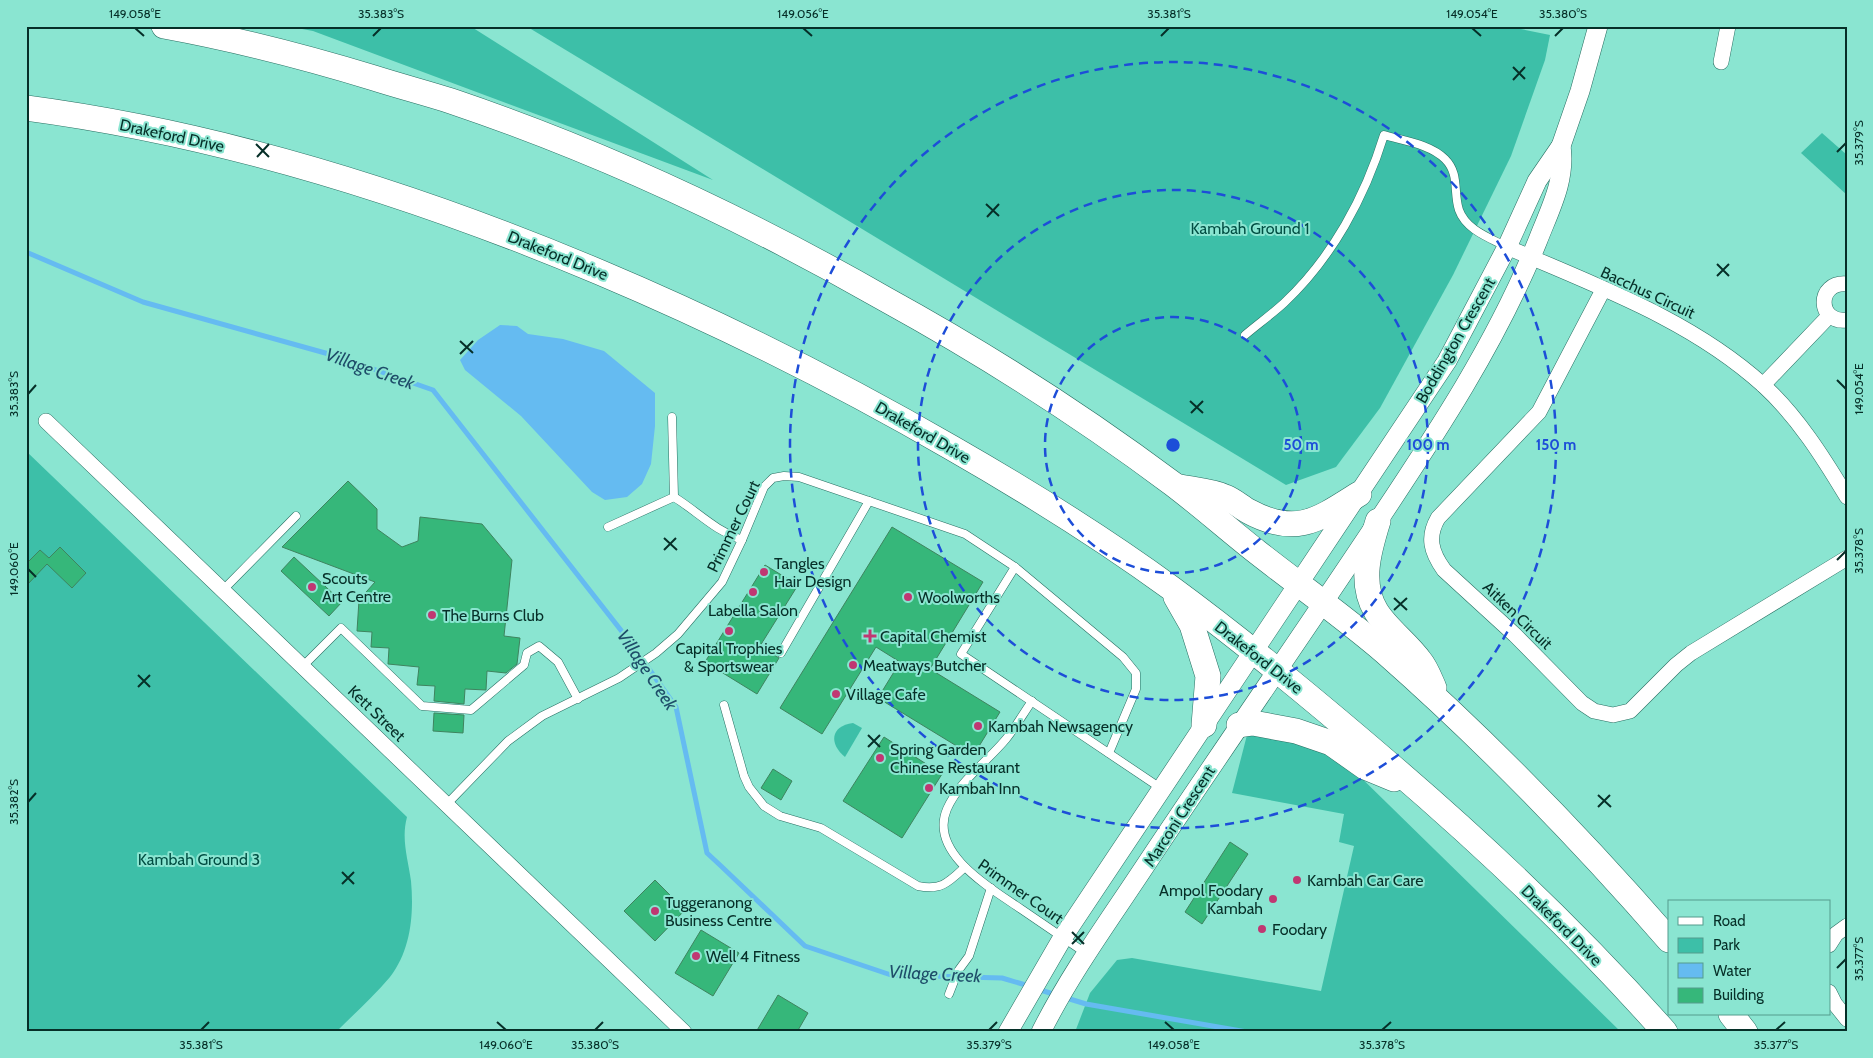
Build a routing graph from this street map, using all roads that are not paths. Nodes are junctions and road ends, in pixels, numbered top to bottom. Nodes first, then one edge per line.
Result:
1 (164, 26) edge
2 (1598, 26) edge
3 (1728, 26) edge
4 (1721, 62) dead end
5 (26, 108) edge
6 (1561, 146) junction
7 (1507, 247) junction
8 (1531, 258) junction
9 (1847, 284) edge
10 (1603, 290) junction
11 (1829, 316) junction
12 (1847, 320) edge
13 (1246, 335) dead end
14 (1763, 385) junction
15 (672, 417) dead end
16 (46, 421) dead end
17 (1175, 486) junction
18 (1359, 494) junction
19 (1847, 496) edge
20 (674, 497) junction
21 (869, 501) junction
22 (296, 516) dead end
23 (1378, 521) junction
24 (608, 527) dead end
25 (742, 540) junction
26 (1847, 558) edge
27 (1015, 567) junction
28 (1297, 584) junction
29 (1171, 588) junction
30 (224, 590) junction
31 (1323, 604) junction
32 (1253, 652) junction
33 (780, 653) dead end
34 (303, 666) junction
35 (1278, 672) junction
36 (578, 699) junction
37 (1032, 701) junction
38 (1442, 703) junction
39 (724, 705) dead end
40 (1204, 725) junction
41 (1239, 725) junction
42 (1109, 753) junction
43 (1417, 788) junction
44 (1162, 789) junction
45 (447, 804) junction
46 (964, 867) junction
47 (991, 888) junction
48 (1847, 926) edge
49 (1063, 937) junction
50 (1668, 939) edge
51 (1830, 943) edge
52 (1087, 954) junction
53 (949, 994) dead end
54 (1830, 994) edge
55 (1733, 1016) edge
56 (1847, 1019) edge
57 (684, 1032) edge
58 (1008, 1032) edge
59 (1041, 1032) edge
60 (1665, 1032) edge
61 (1745, 1032) edge

1 - 17 highway
2 - 6 street, Boddington Crescent
3 - 4 street
5 - 29 highway, Drakeford Drive
6 - 7 street, Boddington Crescent
6 - 8 street, Boddington Crescent
7 - 8 street, Bacchus Circuit
7 - 13 lane
7 - 18 street, Boddington Crescent
8 - 10 street, Bacchus Circuit
8 - 23 street, Boddington Crescent
9 - 11 street
10 - 14 street, Bacchus Circuit
10 - 26 street, Aitken Circuit
11 - 12 street
11 - 14 street
14 - 19 street, Bacchus Circuit
15 - 20 lane
16 - 30 street, Kett Street
17 - 18 highway
17 - 28 highway
18 - 28 street, Boddington Crescent
20 - 24 lane
20 - 25 lane
21 - 25 lane, Primmer Court
21 - 27 lane, Primmer Court
21 - 33 lane
22 - 30 lane
23 - 31 street, Boddington Crescent
23 - 38 highway
25 - 36 lane, Primmer Court
27 - 37 lane
27 - 42 lane, Primmer Court
28 - 31 highway
28 - 32 street, Boddington Crescent
29 - 32 highway, Drakeford Drive
29 - 40 highway
30 - 34 street, Kett Street
31 - 35 street, Marconi Crescent
31 - 38 highway
32 - 35 highway, Drakeford Drive
32 - 40 street, Marconi Crescent
34 - 36 lane
34 - 45 street, Kett Street
35 - 41 street, Marconi Crescent
35 - 43 highway, Drakeford Drive
36 - 45 lane, Primmer Court
37 - 42 lane
37 - 46 lane, Primmer Court
38 - 50 highway
39 - 46 lane, Primmer Court
40 - 44 street, Marconi Crescent
41 - 43 highway
41 - 52 street, Marconi Crescent
42 - 44 lane
43 - 60 highway, Drakeford Drive
44 - 49 street, Marconi Crescent
45 - 57 street, Kett Street
46 - 47 lane, Primmer Court
47 - 49 lane, Primmer Court
47 - 53 lane
48 - 51 street
49 - 52 lane, Primmer Court
49 - 58 street, Marconi Crescent
52 - 59 street, Marconi Crescent
54 - 56 street
55 - 61 highway

